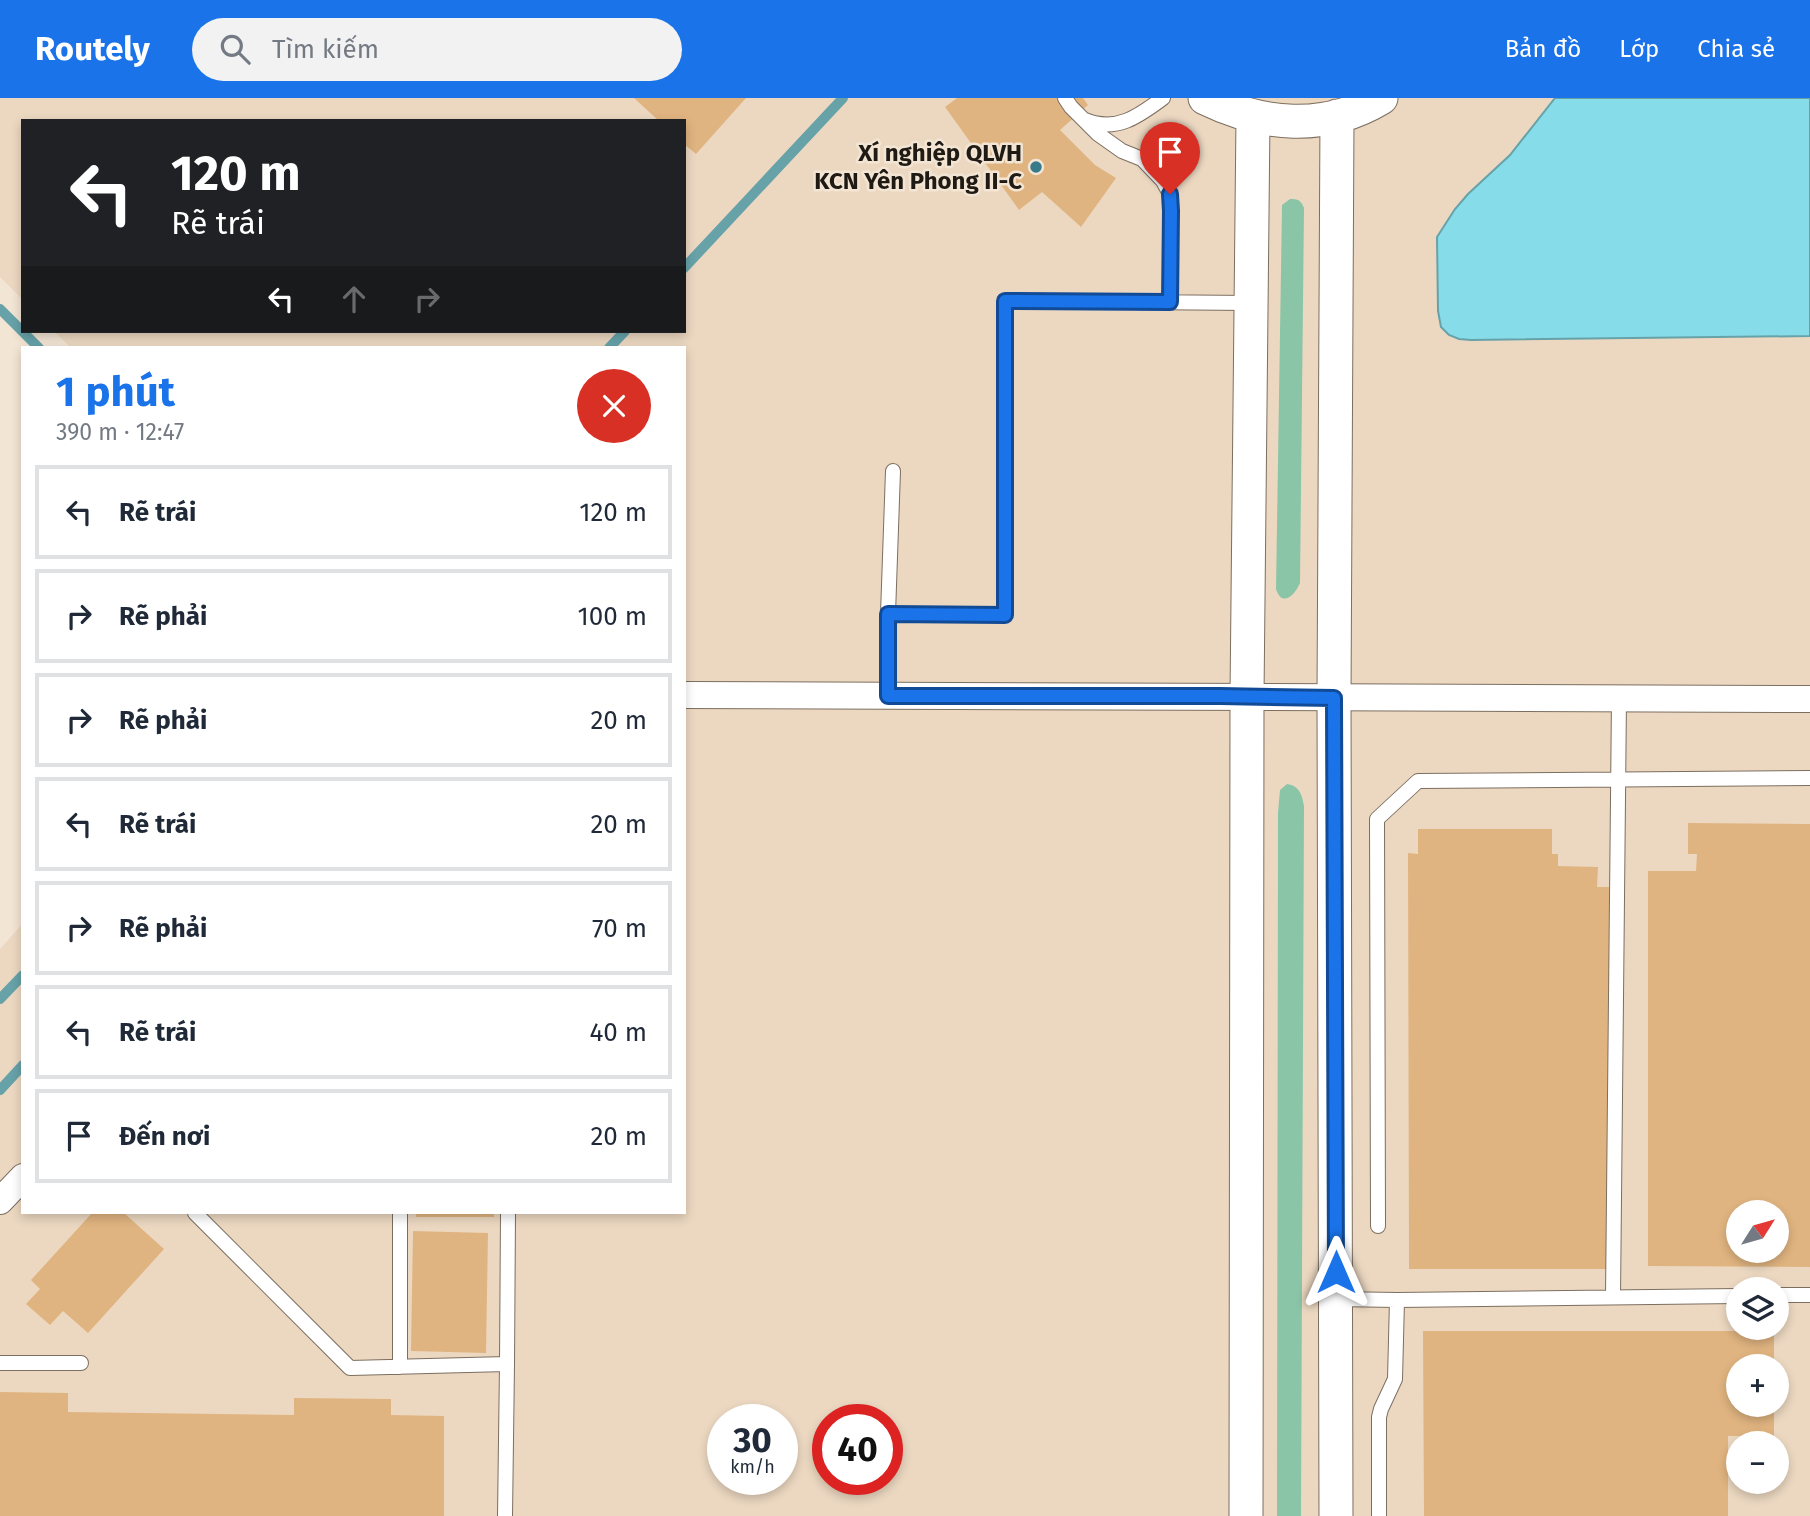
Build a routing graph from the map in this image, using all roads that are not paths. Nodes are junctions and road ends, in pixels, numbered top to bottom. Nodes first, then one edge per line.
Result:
1 (1065, 98) edge
2 (1163, 98) edge
3 (1205, 98) edge
4 (1381, 98) edge
5 (1337, 116) junction
6 (1253, 117) junction
7 (1084, 120) junction
8 (1170, 302) junction
9 (1251, 303) junction
10 (893, 471) dead end
11 (888, 614) junction
12 (686, 695) edge
13 (888, 696) junction
14 (1247, 696) junction
15 (1334, 698) junction
16 (1619, 698) junction
17 (1810, 699) edge
18 (1810, 778) edge
19 (1618, 780) junction
20 (21, 1179) edge
21 (0, 1201) edge
22 (196, 1214) edge
23 (400, 1214) edge
24 (508, 1214) edge
25 (1378, 1226) dead end
26 (1789, 1295) edge
27 (1810, 1295) edge
28 (1726, 1296) edge
29 (1613, 1297) junction
30 (1336, 1299) junction
31 (1397, 1300) junction
32 (0, 1363) edge
33 (81, 1363) dead end
34 (507, 1364) junction
35 (400, 1367) junction
36 (505, 1516) edge
37 (1246, 1516) edge
38 (1336, 1516) edge
39 (1380, 1516) edge

1 - 7 lane
2 - 7 lane
3 - 6 street
4 - 5 street
5 - 6 street
5 - 15 street
6 - 9 street
7 - 8 lane
8 - 9 lane
8 - 11 lane
9 - 14 street
10 - 11 lane
11 - 13 lane
12 - 13 street
13 - 14 street
14 - 15 street
14 - 37 street
15 - 16 street
15 - 30 street
16 - 17 street
16 - 19 lane
18 - 19 lane
19 - 25 lane
19 - 29 lane
20 - 21 street
22 - 35 lane
23 - 35 lane
24 - 34 lane
26 - 27 lane
28 - 29 lane
29 - 31 lane
30 - 31 lane
30 - 38 street
31 - 39 lane
32 - 33 lane
34 - 35 lane
34 - 36 lane

